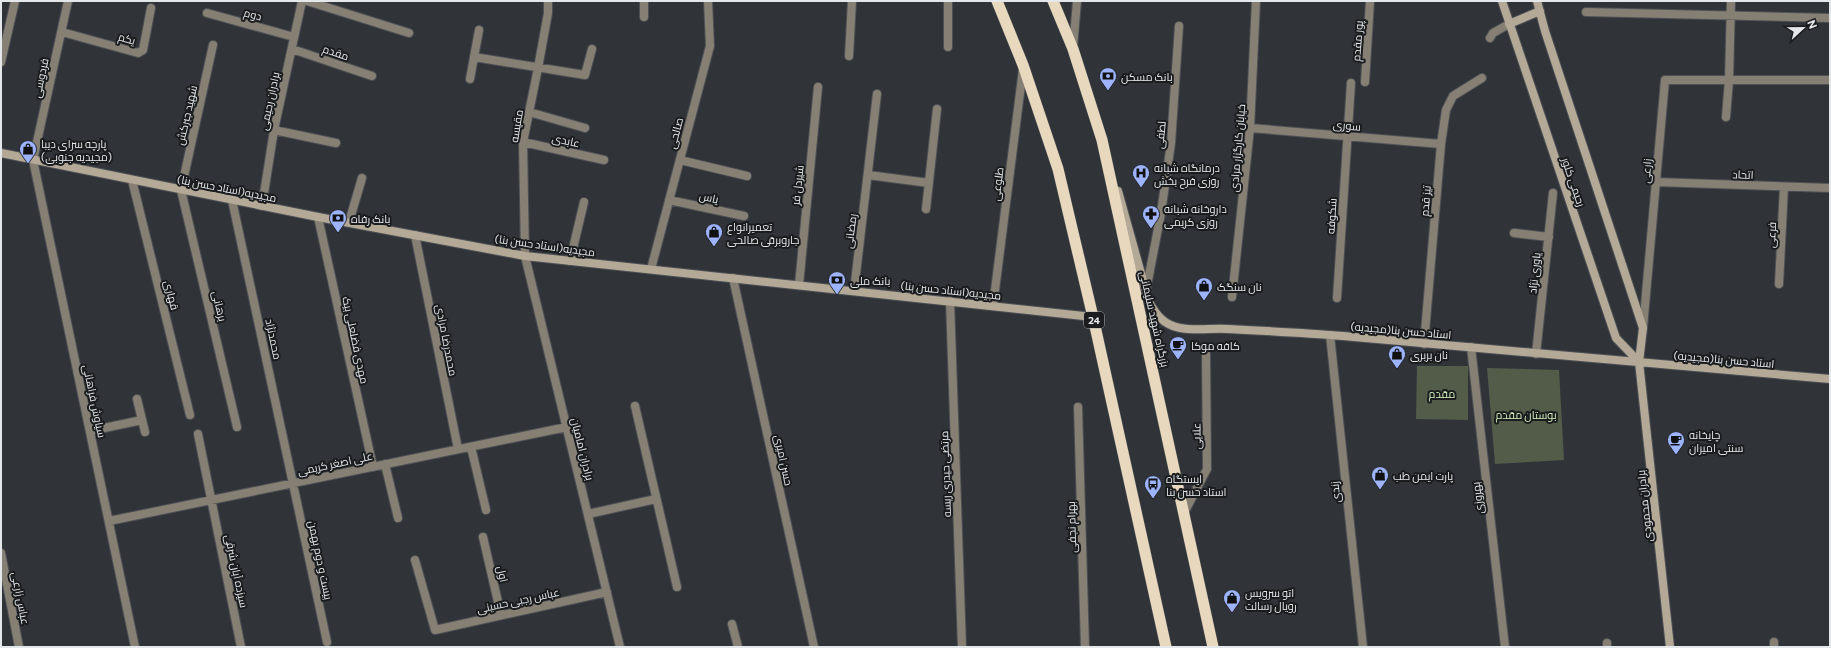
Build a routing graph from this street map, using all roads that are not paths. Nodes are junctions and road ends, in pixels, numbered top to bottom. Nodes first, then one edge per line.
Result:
1 (15, 1) edge
2 (68, 1) edge
3 (302, 1) edge
4 (307, 1) edge
5 (548, 1) edge
6 (644, 1) edge
7 (708, 1) edge
8 (852, 1) edge
9 (948, 1) edge
10 (997, 1) edge
11 (1053, 1) edge
12 (1077, 1) edge
13 (1256, 1) edge
14 (1370, 1) edge
15 (1502, 1) edge
16 (1537, 1) edge
17 (1731, 1) edge
18 (151, 8) dead end
19 (1540, 11) junction
20 (1586, 12) dead end
21 (207, 13) dead end
22 (1730, 16) junction
23 (644, 17) dead end
24 (1830, 18) edge
25 (1509, 24) junction
26 (1179, 26) dead end
27 (478, 30) dead end
28 (62, 32) junction
29 (409, 33) dead end
30 (294, 37) junction
31 (1490, 38) dead end
32 (213, 45) dead end
33 (948, 47) dead end
34 (292, 49) junction
35 (592, 49) dead end
36 (1073, 49) junction
37 (849, 56) dead end
38 (474, 57) junction
39 (1, 62) edge
40 (1024, 65) junction
41 (538, 68) junction
42 (372, 76) dead end
43 (1482, 78) dead end
44 (470, 79) dead end
45 (1729, 80) junction
46 (1830, 80) edge
47 (1365, 82) dead end
48 (1351, 83) dead end
49 (818, 87) dead end
50 (877, 94) dead end
51 (937, 109) dead end
52 (529, 112) junction
53 (1726, 117) dead end
54 (585, 128) dead end
55 (1250, 128) junction
56 (274, 130) junction
57 (1347, 136) junction
58 (1102, 140) junction
59 (523, 142) junction
60 (336, 143) dead end
61 (1441, 144) junction
62 (1, 153) edge
63 (33, 160) junction
64 (604, 160) dead end
65 (680, 160) junction
66 (868, 175) junction
67 (746, 176) dead end
68 (362, 178) dead end
69 (132, 180) junction
70 (1656, 182) junction
71 (929, 183) junction
72 (1784, 187) junction
73 (1830, 188) edge
74 (181, 190) junction
75 (1553, 193) dead end
76 (232, 200) junction
77 (669, 200) junction
78 (584, 202) dead end
79 (262, 206) junction
80 (926, 208) dead end
81 (744, 216) dead end
82 (318, 217) junction
83 (349, 222) junction
84 (1514, 233) dead end
85 (415, 235) junction
86 (1549, 237) junction
87 (525, 256) junction
88 (570, 260) junction
89 (651, 269) junction
90 (733, 278) junction
91 (1779, 284) dead end
92 (799, 285) junction
93 (854, 291) junction
94 (1146, 291) junction
95 (1232, 297) dead end
96 (1337, 298) dead end
97 (950, 301) junction
98 (993, 306) junction
99 (1093, 317) junction
100 (1643, 328) junction
101 (1330, 335) junction
102 (1424, 344) junction
103 (1471, 347) junction
104 (1206, 354) dead end
105 (1536, 354) junction
106 (1639, 362) junction
107 (1830, 380) edge
108 (137, 399) dead end
109 (635, 406) dead end
110 (1078, 407) dead end
111 (190, 415) dead end
112 (142, 420) junction
113 (237, 427) dead end
114 (567, 427) junction
115 (90, 431) junction
116 (145, 432) dead end
117 (198, 434) dead end
118 (471, 447) junction
119 (458, 449) junction
120 (385, 464) junction
121 (373, 467) junction
122 (293, 483) junction
123 (656, 499) junction
124 (211, 500) junction
125 (486, 510) dead end
126 (1185, 512) junction
127 (588, 514) junction
128 (398, 518) dead end
129 (109, 521) junction
130 (483, 537) dead end
131 (1, 553) edge
132 (415, 560) dead end
133 (677, 587) dead end
134 (607, 592) junction
135 (501, 615) junction
136 (732, 624) dead end
137 (328, 642) dead end
138 (19, 647) edge
139 (135, 647) edge
140 (241, 647) edge
141 (620, 647) edge
142 (738, 647) edge
143 (814, 647) edge
144 (962, 647) edge
145 (1085, 647) edge
146 (1166, 647) edge
147 (1213, 647) edge
148 (1363, 647) edge
149 (1505, 647) edge
150 (1670, 647) edge

1 - 39 street
2 - 28 street, فردوسی
3 - 30 street, برادران رحیمی
4 - 29 street
5 - 41 street, مقیسه
6 - 23 street
7 - 65 street, صالحی
8 - 37 street
9 - 33 street
10 - 40 highway, 24
11 - 36 highway, بزرگراه شهید سلیمانی
12 - 36 street
13 - 55 street, خیابان کارگزار مرادی
14 - 47 street, پور مقدم
15 - 25 main road, رحیمی کلور
16 - 19 main road
17 - 22 street
18 - 28 street, یکم
19 - 25 main road
19 - 100 main road
20 - 22 street
21 - 30 street, دوم
22 - 24 street
22 - 45 street
25 - 31 street
25 - 106 main road, رحیمی کلور
26 - 94 street, لطفی
27 - 38 street
28 - 63 street, فردوسی
30 - 34 street, برادران رحیمی
32 - 74 street, شهید جبرکش
34 - 42 street, مقدم
34 - 56 street, برادران رحیمی
35 - 41 street
36 - 58 highway, بزرگراه شهید سلیمانی
38 - 41 street
38 - 44 street
40 - 98 street, طلوعی
40 - 99 highway, 24
41 - 52 street, مقیسه
43 - 61 street, تیز قدم
45 - 46 street, زارعی
45 - 53 street
45 - 70 street, زارعی
48 - 57 street, شکوفه
49 - 92 street, شیردل فر
50 - 66 street, رمضانی
51 - 71 street
52 - 54 street
52 - 59 street, مقیسه
55 - 57 street, سوری
55 - 95 street, خیابان کارگزار مرادی
56 - 60 street
56 - 79 street, برادران رحیمی
57 - 61 street, سوری
57 - 96 street, شکوفه
58 - 94 main road, استاد حسن بنا(مجیدیه)
58 - 126 highway, بزرگراه شهید سلیمانی
59 - 64 street, عابدی
59 - 87 street, مقیسه
61 - 102 street, تیز قدم
62 - 63 main road, مجیدیه(استاد حسن بنا)
63 - 69 main road, مجیدیه(استاد حسن بنا)
63 - 115 street, سیاوش فراهانی
65 - 67 street
65 - 77 street, صالحی
66 - 71 street
66 - 93 street, رمضانی
68 - 83 street
69 - 74 main road, مجیدیه(استاد حسن بنا)
69 - 111 street, قهاری
70 - 72 street, اتحاد
70 - 100 street, زارعی
71 - 80 street
72 - 73 street, اتحاد
72 - 91 street, فرعی
74 - 76 main road, مجیدیه(استاد حسن بنا)
74 - 113 street, برهانی
75 - 86 street, یاوری نژاد
76 - 79 main road, مجیدیه(استاد حسن بنا)
76 - 122 street, محمدنژاد
77 - 81 street, یاس
77 - 89 street, صالحی
78 - 88 street
79 - 82 main road, مجیدیه(استاد حسن بنا)
82 - 83 main road, مجیدیه(استاد حسن بنا)
82 - 121 street, مهدی فضلعلی بیک
83 - 85 main road, مجیدیه(استاد حسن بنا)
84 - 86 street
85 - 87 main road, مجیدیه(استاد حسن بنا)
85 - 119 street, محمدرضا مرادی
86 - 105 street, یاوری نژاد
87 - 88 main road, مجیدیه(استاد حسن بنا)
87 - 114 street, برادران امامیان
88 - 89 main road, مجیدیه(استاد حسن بنا)
89 - 90 main road, مجیدیه(استاد حسن بنا)
90 - 92 main road, مجیدیه(استاد حسن بنا)
90 - 143 street, حسن امیری
92 - 93 main road, مجیدیه(استاد حسن بنا)
93 - 97 main road, مجیدیه(استاد حسن بنا)
94 - 101 main road, استاد حسن بنا(مجیدیه)
97 - 98 main road, مجیدیه(استاد حسن بنا)
97 - 144 street, مرتضی حیدری ریسه
98 - 99 main road, مجیدیه(استاد حسن بنا)
99 - 146 highway, 24
100 - 106 main road, برادران محمودی
101 - 102 main road, استاد حسن بنا(مجیدیه)
101 - 148 street, زندی
102 - 103 main road, استاد حسن بنا(مجیدیه)
103 - 105 main road, استاد حسن بنا(مجیدیه)
103 - 149 street, بهروزی
104 - 126 street, علایی
105 - 106 main road, استاد حسن بنا(مجیدیه)
106 - 107 main road, استاد حسن بنا(مجیدیه)
106 - 150 main road, برادران محمودی
108 - 112 street
109 - 123 street
110 - 145 street, بهرام نجفی
112 - 115 street
112 - 116 street
114 - 118 street, علی اصغر کریمی
114 - 127 street, برادران امامیان
115 - 129 street, سیاوش فراهانی
117 - 124 street, سیزده آبان شرقی
118 - 119 street, علی اصغر کریمی
118 - 125 street
119 - 120 street, علی اصغر کریمی
120 - 121 street, علی اصغر کریمی
120 - 128 street
121 - 122 street, علی اصغر کریمی
122 - 124 street, علی اصغر کریمی
122 - 137 street, بیست و دوم بهمن
123 - 127 street
123 - 133 street
124 - 129 street, علی اصغر کریمی
124 - 140 street, سیزده آبان شرقی
126 - 147 highway, بزرگراه شهید سلیمانی
127 - 134 street, برادران امامیان
129 - 139 street, سیاوش فراهانی
130 - 135 street, اول
131 - 138 street, عباس زارعی
132 - 135 street, عباس رجبی حسینی
134 - 135 street, عباس رجبی حسینی
134 - 141 street, برادران امامیان
136 - 142 street

